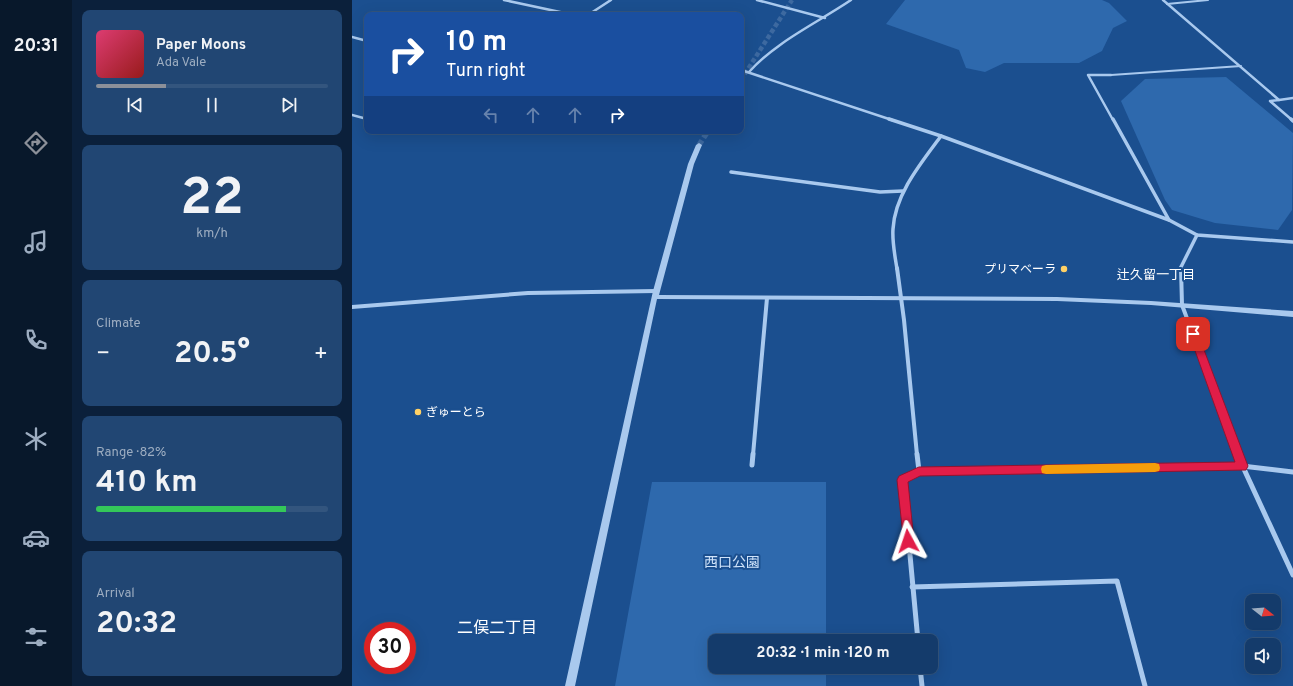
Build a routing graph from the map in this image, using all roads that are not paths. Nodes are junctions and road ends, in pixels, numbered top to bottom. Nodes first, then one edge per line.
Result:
1 (504, 0) edge
2 (611, 0) edge
3 (757, 0) edge
4 (851, 0) edge
5 (1163, 0) edge
6 (1208, 0) edge
7 (1167, 4) junction
8 (560, 12) edge
9 (593, 12) edge
10 (824, 18) junction
11 (352, 37) edge
12 (364, 40) edge
13 (1241, 66) junction
14 (744, 71) edge
15 (749, 72) junction
16 (1111, 75) joint
17 (1293, 98) edge
18 (1279, 100) junction
19 (352, 115) edge
20 (364, 118) edge
21 (1293, 121) edge
22 (941, 136) junction
23 (699, 146) tunnel mouth
24 (731, 172) dead end
25 (903, 191) junction
26 (1169, 220) junction
27 (1197, 235) junction
28 (1293, 242) edge
29 (656, 294) junction
30 (767, 298) junction
31 (902, 299) junction
32 (1182, 305) junction
33 (352, 307) edge
34 (1293, 314) edge
35 (752, 465) dead end
36 (1242, 466) junction
37 (919, 471) junction
38 (1293, 472) edge
39 (1293, 575) edge
40 (912, 587) junction
41 (917, 634) edge
42 (921, 674) edge
43 (570, 686) edge
44 (922, 686) edge
45 (1145, 686) edge

1 - 8 street
2 - 9 street
3 - 10 street
4 - 10 street
5 - 7 street
6 - 7 lane
7 - 13 street
10 - 15 street
11 - 12 street
13 - 16 lane
13 - 18 street
14 - 15 street
15 - 22 street
16 - 26 street
17 - 18 street
18 - 21 street
19 - 20 street
22 - 25 street
22 - 26 street
23 - 29 street
24 - 25 street
25 - 31 street
26 - 27 street
27 - 28 street
27 - 32 street
29 - 30 street
29 - 33 street
29 - 43 street
30 - 31 street
30 - 35 street
31 - 32 street
31 - 37 street
32 - 34 street
32 - 36 street
36 - 37 street
36 - 38 street
36 - 39 street
37 - 40 street
40 - 41 street
40 - 45 street
42 - 44 street

